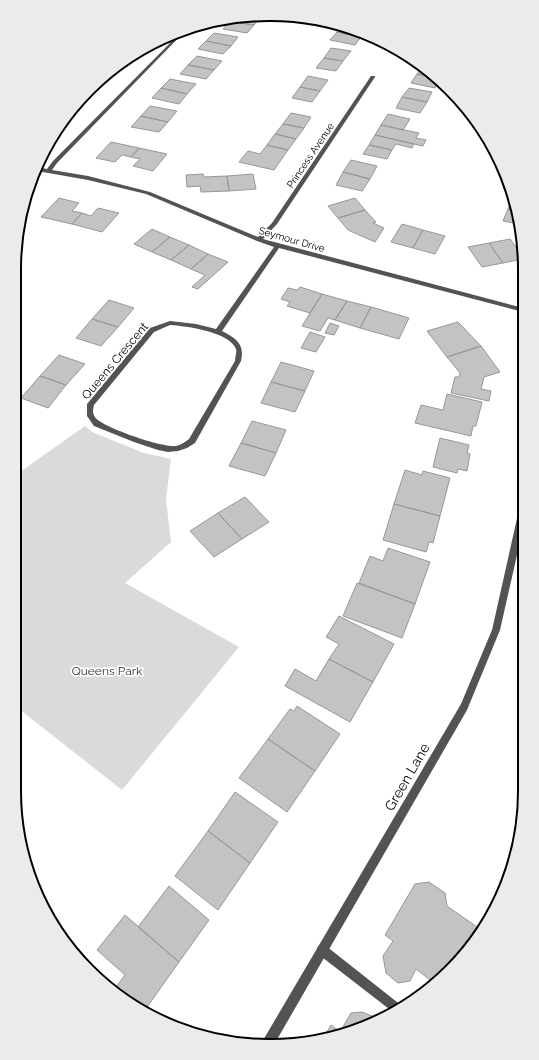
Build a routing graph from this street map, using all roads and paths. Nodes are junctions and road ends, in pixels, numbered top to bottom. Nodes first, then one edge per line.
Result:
1 (176, 39) edge
2 (373, 77) dead end
3 (42, 170) edge
4 (50, 171) junction
5 (259, 240) junction
6 (278, 246) junction
7 (518, 309) edge
8 (217, 332) junction
9 (518, 532) edge
10 (322, 950) junction
11 (394, 1006) edge
12 (270, 1039) edge

1 - 4 street
2 - 5 street, Princess Avenue
3 - 4 street, Seymour Drive
4 - 5 street, Seymour Drive
5 - 6 street, Seymour Drive
6 - 7 street, Seymour Drive
6 - 8 street
8 - 8 street, Queens Crescent
9 - 10 street, Green Lane
10 - 11 street
10 - 12 street, Green Lane

